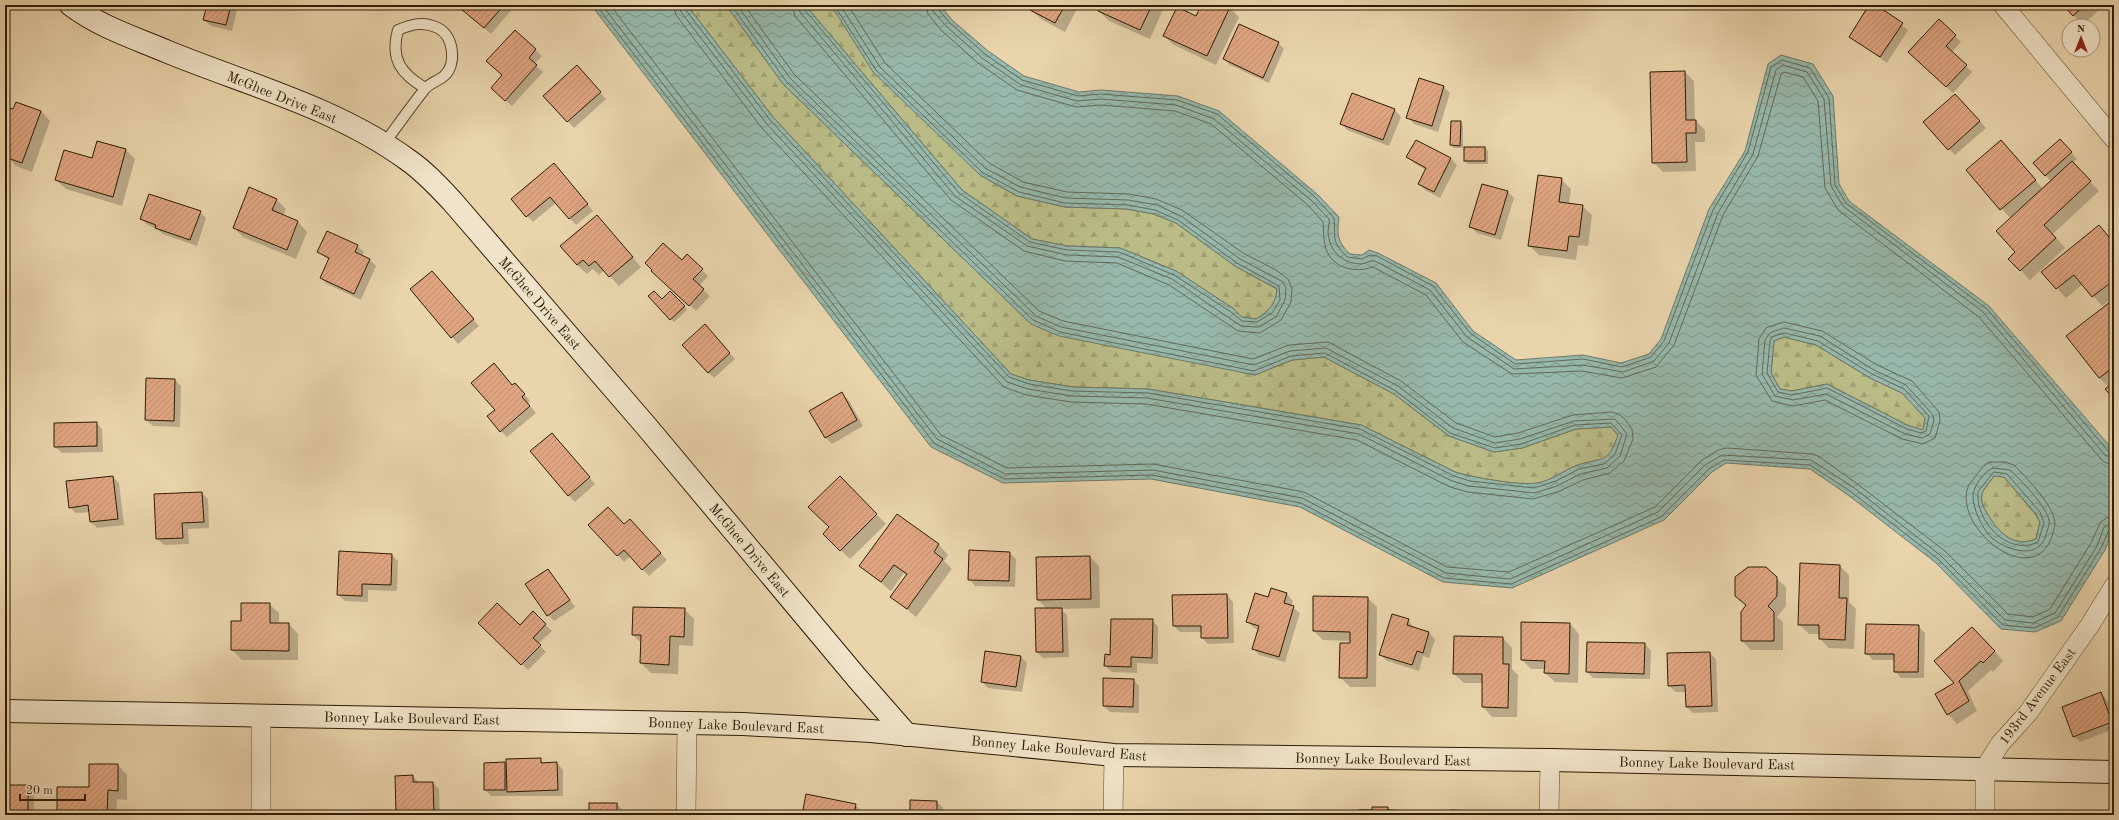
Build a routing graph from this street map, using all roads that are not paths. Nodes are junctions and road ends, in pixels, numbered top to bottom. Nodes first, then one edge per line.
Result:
1 (71, 5) edge
2 (2003, 5) edge
3 (425, 88) junction
4 (2114, 139) edge
5 (384, 144) junction
6 (2114, 586) edge
7 (5, 711) edge
8 (261, 715) junction
9 (687, 723) junction
10 (907, 735) junction
11 (1114, 755) junction
12 (1550, 760) junction
13 (1986, 768) junction
14 (2114, 772) edge
15 (261, 815) edge
16 (686, 815) edge
17 (1113, 815) edge
18 (1549, 815) edge
19 (1985, 815) edge

1 - 5 street, McGhee Drive East
2 - 4 street
3 - 3 lane
3 - 5 lane
5 - 10 street, McGhee Drive East
6 - 13 street, 193rd Avenue East
7 - 8 street, Bonney Lake Boulevard East
8 - 9 street, Bonney Lake Boulevard East
8 - 15 street
9 - 10 street, Bonney Lake Boulevard East
9 - 16 street
10 - 11 street, Bonney Lake Boulevard East
11 - 12 street, Bonney Lake Boulevard East
11 - 17 street
12 - 13 street, Bonney Lake Boulevard East
12 - 18 street
13 - 14 street, Bonney Lake Boulevard East
13 - 19 street, 193rd Avenue East

